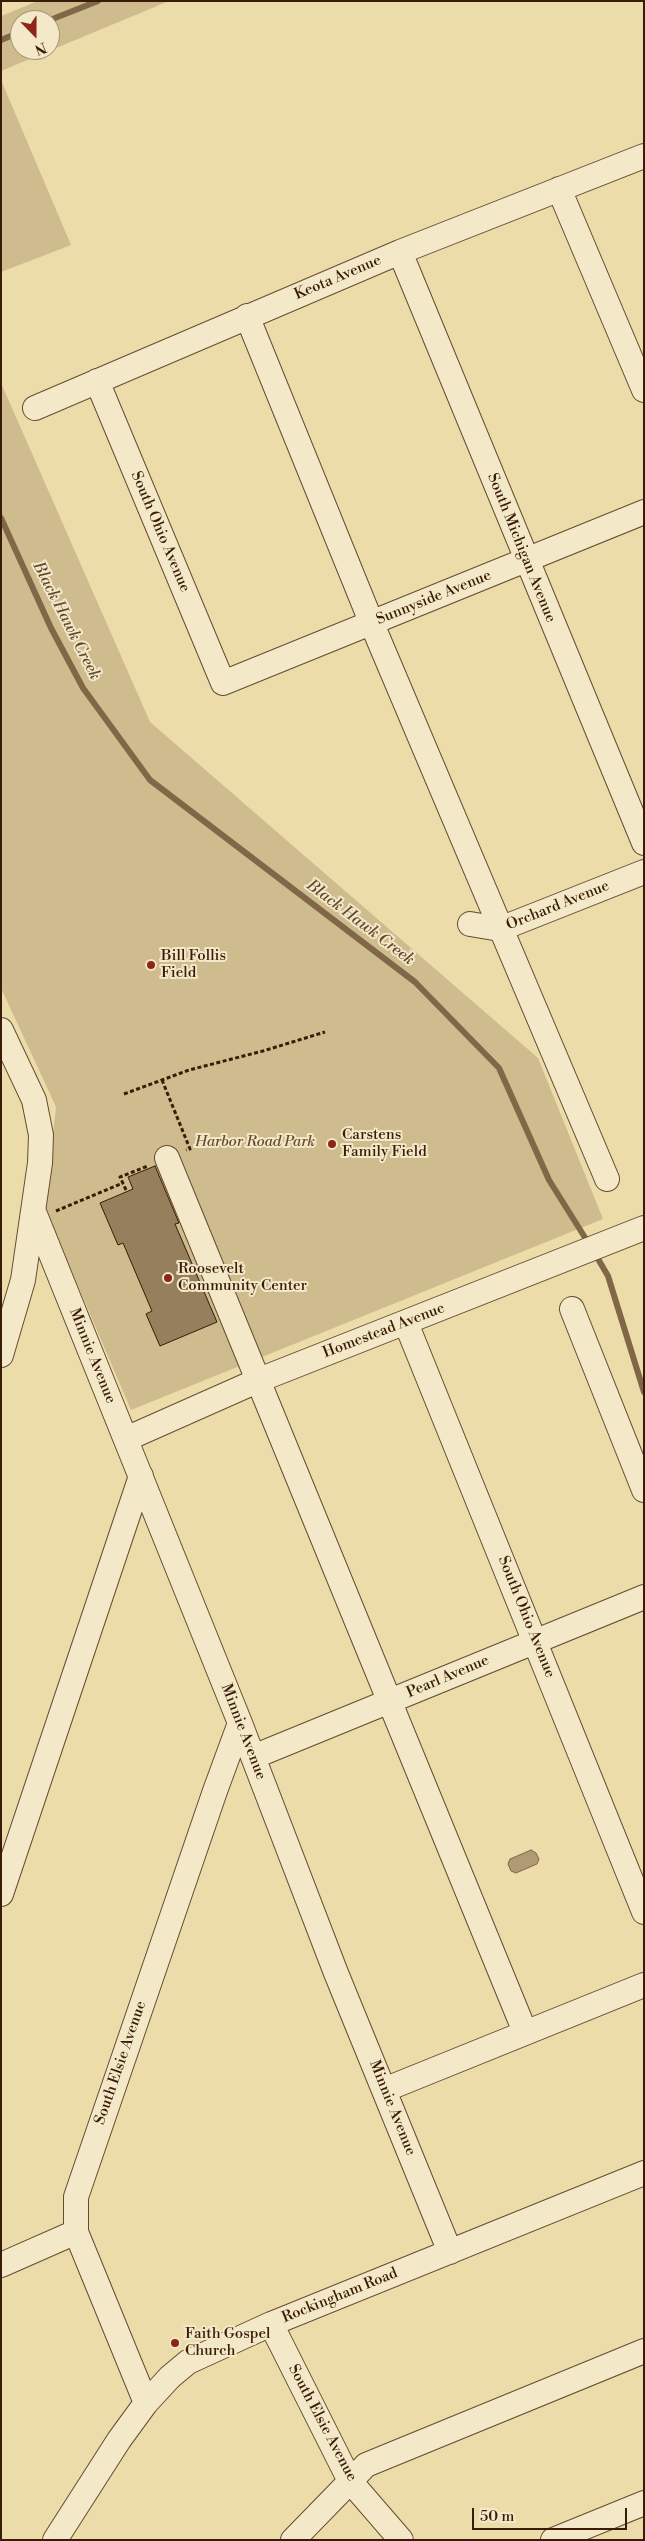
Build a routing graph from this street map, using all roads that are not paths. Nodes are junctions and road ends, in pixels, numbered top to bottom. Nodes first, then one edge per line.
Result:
1 (644, 156) edge
2 (559, 189) junction
3 (400, 252) junction
4 (247, 316) junction
5 (97, 381) junction
6 (644, 390) edge
7 (35, 408) dead end
8 (644, 512) edge
9 (526, 561) junction
10 (372, 624) junction
11 (224, 682) joint
12 (644, 843) edge
13 (644, 872) edge
14 (470, 924) dead end
15 (500, 929) junction
16 (1, 1030) edge
17 (11, 1074) edge
18 (167, 1158) dead end
19 (607, 1179) dead end
20 (44, 1212) junction
21 (644, 1228) edge
22 (572, 1309) dead end
23 (406, 1323) junction
24 (1, 1355) edge
25 (259, 1380) junction
26 (126, 1439) junction
27 (141, 1476) junction
28 (644, 1490) edge
29 (644, 1597) edge
30 (536, 1640) junction
31 (390, 1701) junction
32 (240, 1723) junction
33 (253, 1757) junction
34 (1, 1894) edge
35 (644, 1912) edge
36 (644, 1985) edge
37 (525, 2032) junction
38 (384, 2090) junction
39 (644, 2173) edge
40 (76, 2232) junction
41 (450, 2252) junction
42 (1, 2265) edge
43 (271, 2324) junction
44 (644, 2351) edge
45 (146, 2402) junction
46 (350, 2481) junction
47 (644, 2503) edge
48 (55, 2540) edge
49 (293, 2540) edge
50 (401, 2540) edge
51 (553, 2540) edge

1 - 2 street, Keota Avenue
2 - 3 street, Keota Avenue
2 - 6 street
3 - 4 street, Keota Avenue
3 - 9 street, South Michigan Avenue
4 - 5 street, Keota Avenue
4 - 10 street
5 - 7 street, Keota Avenue
5 - 11 street, South Ohio Avenue
8 - 9 street, Sunnyside Avenue
9 - 10 street, Sunnyside Avenue
9 - 12 street, South Michigan Avenue
10 - 11 street, Sunnyside Avenue
10 - 15 street
13 - 15 street, Orchard Avenue
14 - 15 street, Orchard Avenue
15 - 19 street
16 - 17 street
17 - 20 street
18 - 25 street
20 - 24 street
20 - 26 street, Minnie Avenue
21 - 23 street, Homestead Avenue
22 - 28 street
23 - 25 street, Homestead Avenue
23 - 30 street, South Ohio Avenue
25 - 26 street, Homestead Avenue
25 - 31 street
26 - 27 street, Minnie Avenue
27 - 32 street, Minnie Avenue
27 - 34 street
29 - 30 street, Pearl Avenue
30 - 31 street, Pearl Avenue
30 - 35 street, South Ohio Avenue
31 - 33 street, Pearl Avenue
31 - 37 street
32 - 33 street, Minnie Avenue
32 - 40 street, South Elsie Avenue
33 - 38 street, Minnie Avenue
36 - 37 street
37 - 38 street
38 - 41 street, Minnie Avenue
39 - 41 street, Rockingham Road
40 - 42 street
40 - 45 street, South Elsie Avenue
41 - 43 street, Rockingham Road
43 - 45 street, Rockingham Road
43 - 46 street, South Elsie Avenue
44 - 46 street
45 - 48 street, Rockingham Road
46 - 49 street
46 - 50 street, South Elsie Avenue
47 - 51 street

